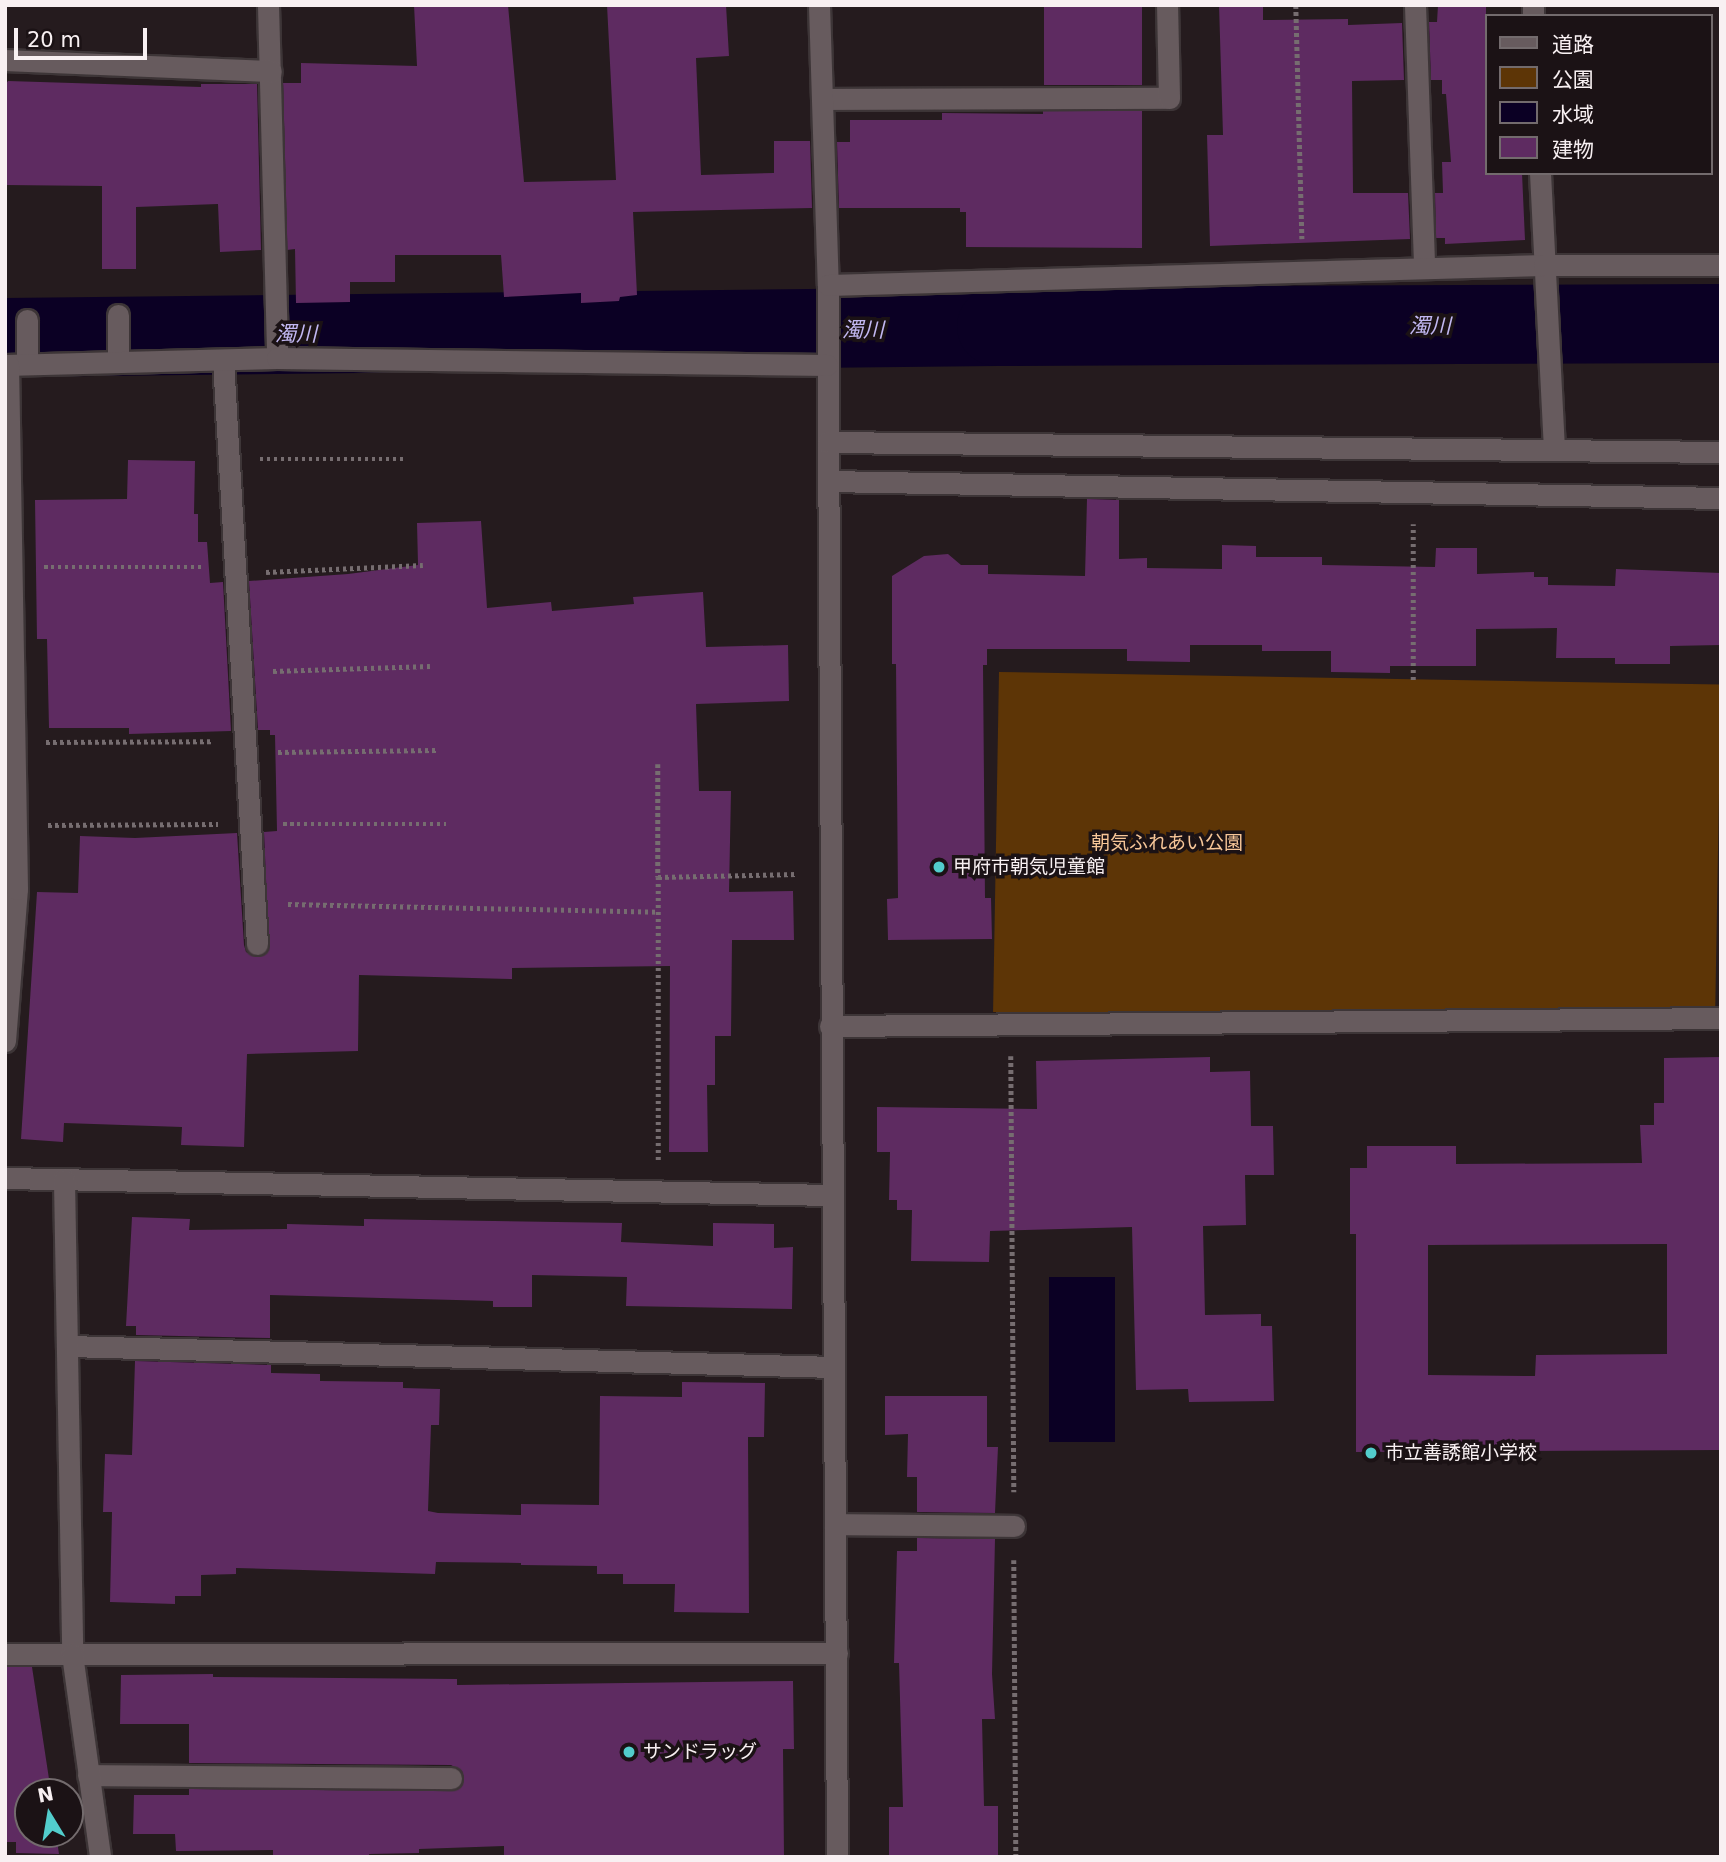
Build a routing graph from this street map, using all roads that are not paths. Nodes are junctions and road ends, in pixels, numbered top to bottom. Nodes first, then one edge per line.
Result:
1 (268, 5) edge
2 (819, 5) edge
3 (1167, 5) edge
4 (1415, 5) edge
5 (5, 60) edge
6 (271, 71) junction
7 (822, 99) junction
8 (1540, 175) edge
9 (1721, 265) edge
10 (1424, 268) junction
11 (1545, 274) junction
12 (828, 286) junction
13 (118, 315) dead end
14 (27, 320) dead end
15 (277, 352) junction
16 (118, 355) junction
17 (17, 360) edge
18 (223, 360) junction
19 (827, 363) junction
20 (828, 442) junction
21 (1554, 450) junction
22 (1721, 452) edge
23 (828, 481) junction
24 (1721, 498) edge
25 (257, 944) dead end
26 (1721, 1018) edge
27 (830, 1026) junction
28 (5, 1041) edge
29 (5, 1178) edge
30 (64, 1180) junction
31 (832, 1195) junction
32 (68, 1346) junction
33 (833, 1367) junction
34 (835, 1524) junction
35 (1014, 1526) road end
36 (837, 1653) junction
37 (5, 1654) edge
38 (72, 1654) junction
39 (88, 1775) junction
40 (451, 1778) dead end
41 (100, 1857) edge
42 (838, 1857) edge

1 - 6 street
2 - 7 street
3 - 7 street
4 - 10 street
5 - 6 street
6 - 15 street
7 - 12 street
8 - 11 street
9 - 11 street
10 - 11 street
10 - 12 street
11 - 21 street
12 - 19 street
13 - 16 street
14 - 17 street
15 - 18 street
15 - 19 street
16 - 17 street
16 - 18 street
17 - 28 street
18 - 25 street
19 - 20 street
20 - 21 street
20 - 23 street
21 - 22 street
23 - 24 street
23 - 27 street
26 - 27 street
27 - 31 street
29 - 30 street
30 - 31 street
30 - 32 street
31 - 33 street
32 - 33 street
32 - 38 street
33 - 34 street
34 - 35 street
34 - 36 street
36 - 38 street
36 - 42 street
37 - 38 street
38 - 39 street
39 - 40 street
39 - 41 street

